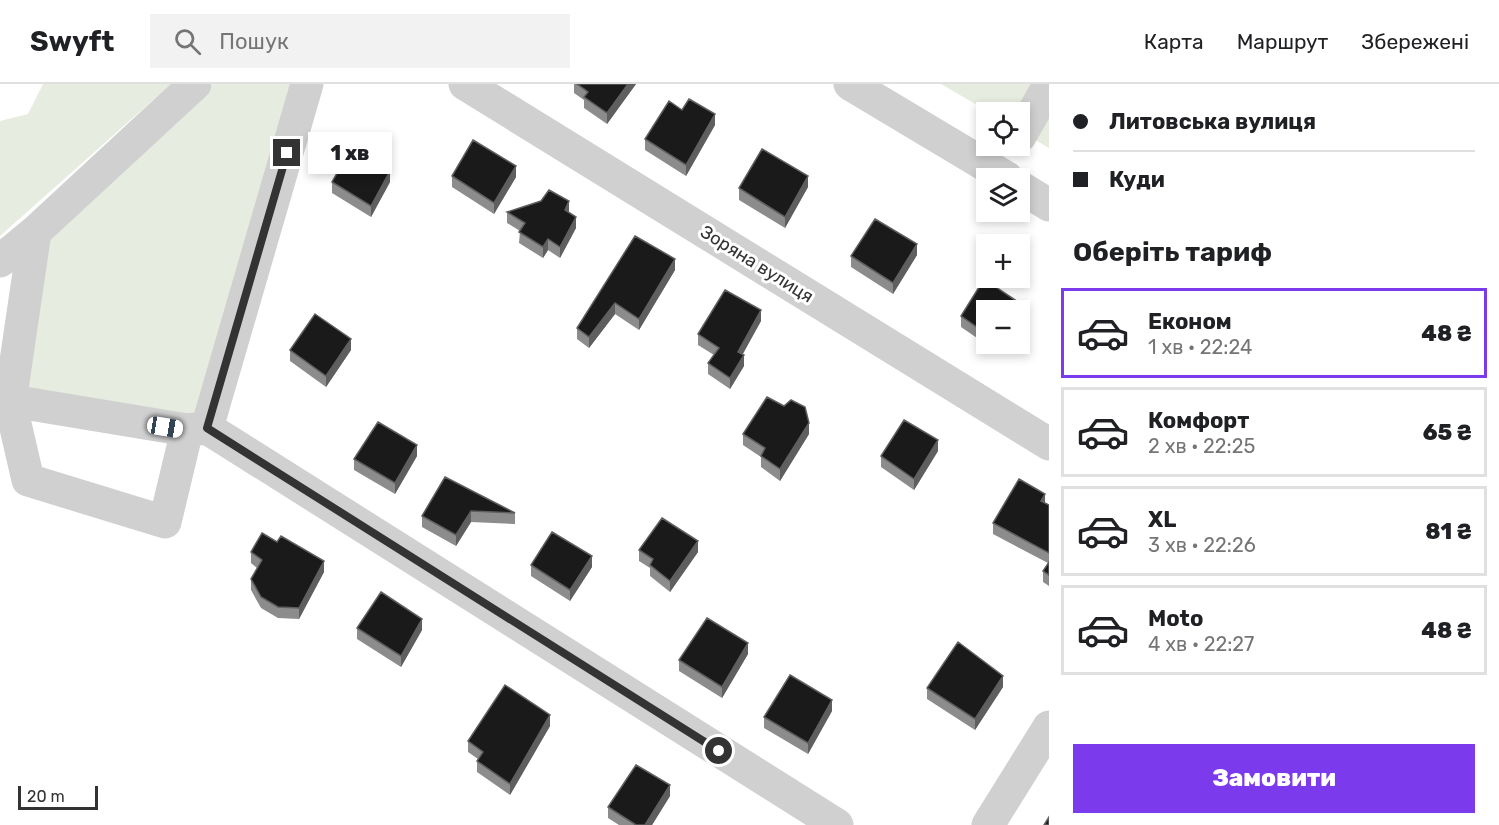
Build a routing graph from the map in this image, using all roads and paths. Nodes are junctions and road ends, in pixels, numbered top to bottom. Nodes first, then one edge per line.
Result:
1 (195, 84) edge
2 (307, 84) edge
3 (465, 84) edge
4 (850, 84) edge
5 (1049, 85) edge
6 (1030, 118) edge
7 (988, 168) edge
8 (1030, 193) edge
9 (1049, 205) edge
10 (35, 231) junction
11 (0, 261) edge
12 (5, 400) edge
13 (197, 429) junction
14 (1049, 444) edge
15 (1049, 727) edge
16 (837, 825) edge
17 (988, 825) edge

1 - 10 street
2 - 13 street
3 - 14 street, Зоряна вулиця
4 - 7 street
5 - 6 street
8 - 9 street
10 - 11 street
10 - 12 street
12 - 13 street
12 - 13 street
13 - 16 street
15 - 17 street

